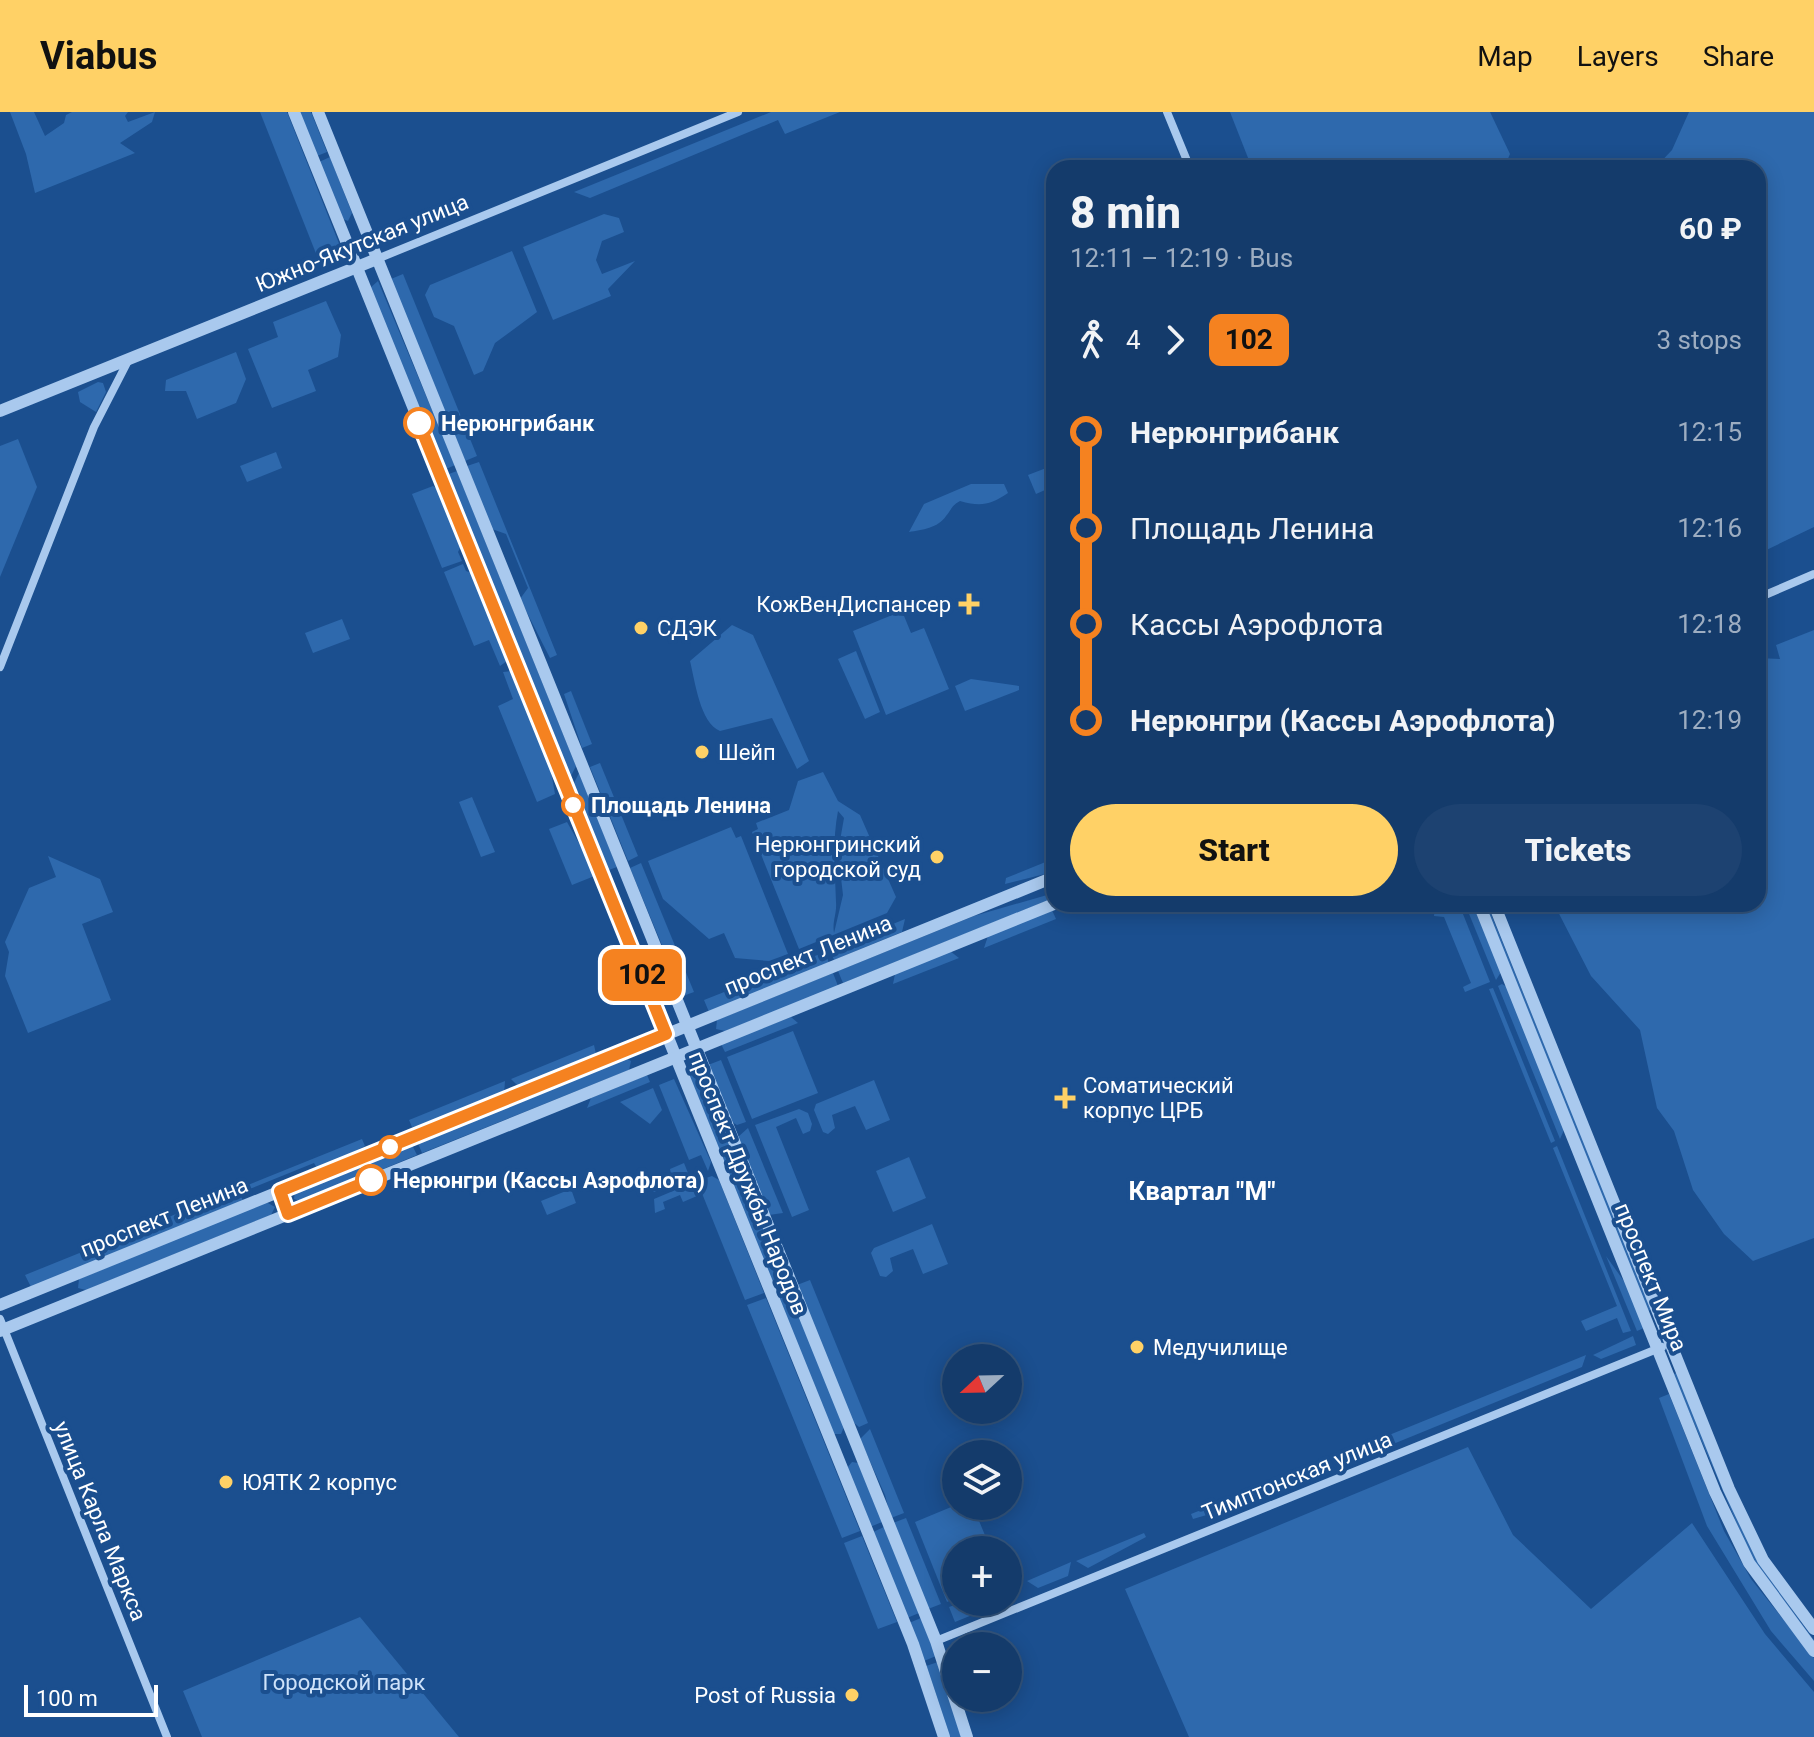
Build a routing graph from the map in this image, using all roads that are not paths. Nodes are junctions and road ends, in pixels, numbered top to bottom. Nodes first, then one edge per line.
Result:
1 (294, 112) edge
2 (318, 112) edge
3 (738, 112) edge
4 (1167, 112) edge
5 (1187, 160) edge
6 (377, 259) junction
7 (356, 267) junction
8 (129, 359) junction
9 (0, 411) edge
10 (1814, 574) edge
11 (1766, 595) edge
12 (0, 667) edge
13 (1046, 880) edge
14 (1046, 907) edge
15 (1482, 912) edge
16 (1497, 912) edge
17 (687, 1025) junction
18 (666, 1034) junction
19 (696, 1048) junction
20 (675, 1057) junction
21 (0, 1305) edge
22 (1, 1326) edge
23 (1671, 1343) junction
24 (1658, 1349) junction
25 (1814, 1629) edge
26 (936, 1641) junction
27 (1814, 1651) edge
28 (167, 1737) edge
29 (944, 1737) edge
30 (967, 1737) edge

1 - 7 street, проспект Дружбы Народов
2 - 6 street, проспект Дружбы Народов
3 - 6 street, Южно-Якутская улица
4 - 5 street
6 - 7 street, Южно-Якутская улица
6 - 17 street, проспект Дружбы Народов
7 - 8 street, Южно-Якутская улица
7 - 18 street, проспект Дружбы Народов
8 - 9 street, Южно-Якутская улица
8 - 12 street
10 - 11 street
13 - 17 street, проспект Ленина
14 - 19 street, проспект Ленина
15 - 24 street, проспект Мира
16 - 23 street, проспект Мира
17 - 18 street, проспект Ленина
17 - 19 street, проспект Дружбы Народов
18 - 20 street, проспект Дружбы Народов
18 - 21 street, проспект Ленина
19 - 20 street, проспект Ленина
19 - 26 street, проспект Дружбы Народов
20 - 22 street, проспект Ленина
20 - 29 street, проспект Дружбы Народов
22 - 28 street, улица Карла Маркса
23 - 24 street, Тимптонская улица
23 - 25 street, проспект Мира
24 - 26 street, Тимптонская улица
24 - 27 street, проспект Мира
26 - 30 street, проспект Дружбы Народов

